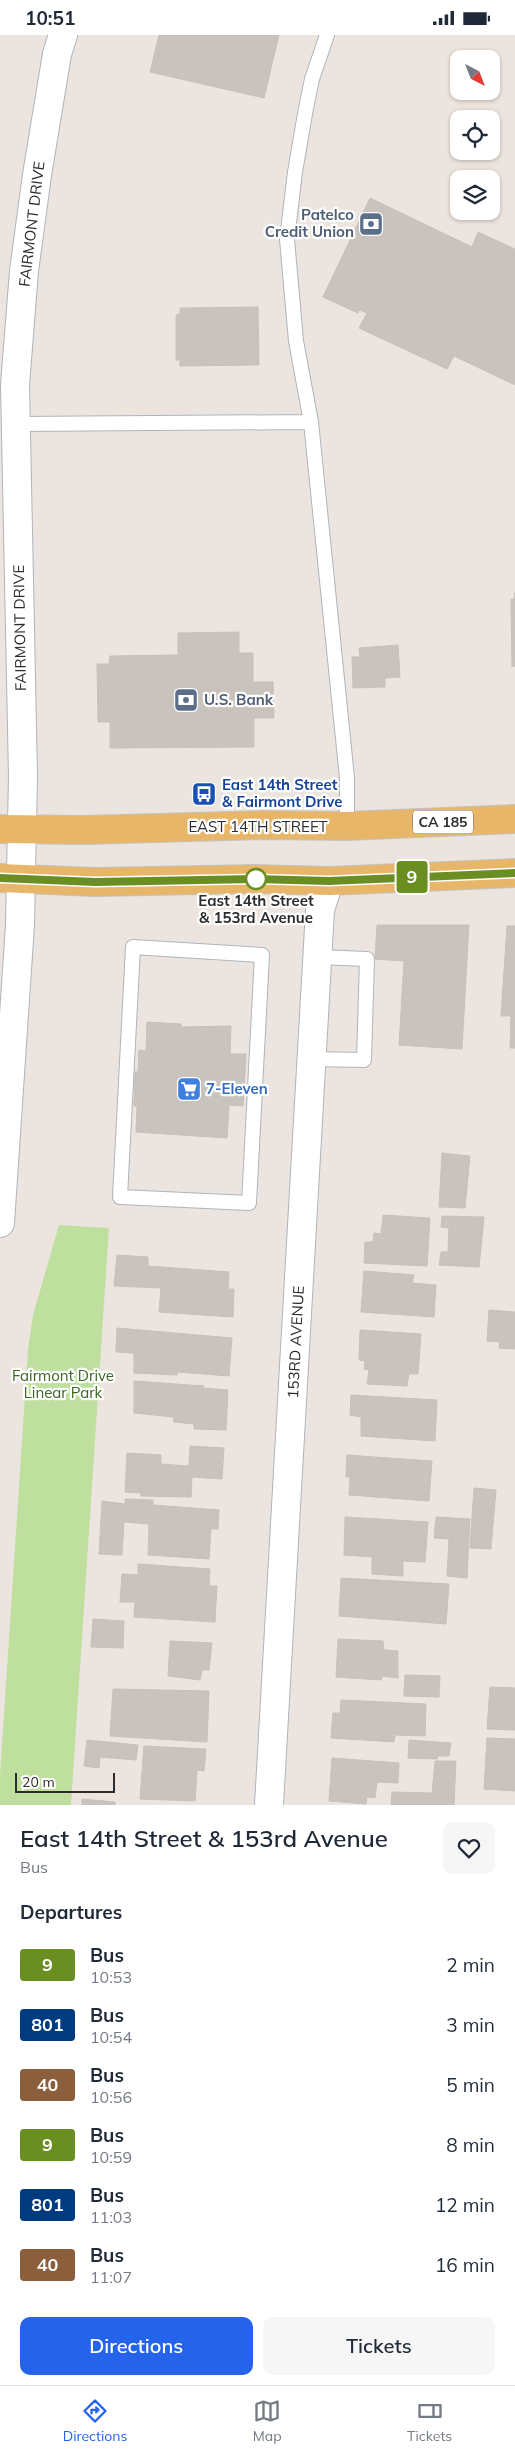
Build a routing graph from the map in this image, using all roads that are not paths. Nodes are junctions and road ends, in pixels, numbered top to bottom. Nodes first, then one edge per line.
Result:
1 (63, 35) edge
2 (327, 35) edge
3 (311, 422) junction
4 (16, 425) junction
5 (515, 819) edge
6 (348, 826) junction
7 (11, 830) edge
8 (515, 873) edge
9 (10, 878) edge
10 (329, 881) junction
11 (182, 948) joint
12 (318, 957) junction
13 (312, 1059) junction
14 (0, 1223) edge
15 (270, 1805) edge

1 - 4 main road, FAIRMONT DRIVE
2 - 3 lane
3 - 4 lane
3 - 6 lane
4 - 7 main road, FAIRMONT DRIVE
5 - 6 main road, EAST 14TH STREET / CA 185
6 - 7 main road, EAST 14TH STREET / CA 185
7 - 9 main road, FAIRMONT DRIVE
8 - 10 main road
9 - 10 main road
9 - 14 main road, FAIRMONT DRIVE
10 - 12 main road, 153RD AVENUE
11 - 11 lane
12 - 13 main road, 153RD AVENUE
12 - 13 lane
13 - 15 main road, 153RD AVENUE

